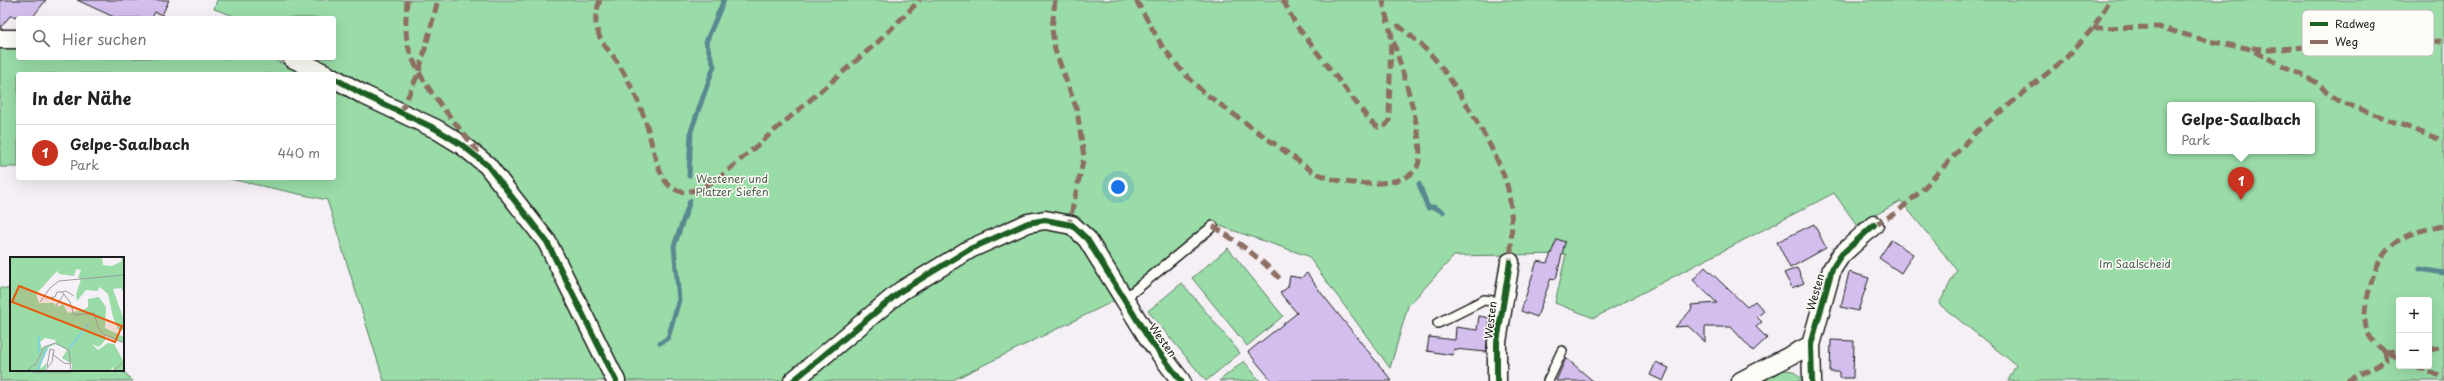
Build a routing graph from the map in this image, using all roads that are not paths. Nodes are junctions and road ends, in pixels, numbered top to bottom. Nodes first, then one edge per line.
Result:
1 (0, 39) edge
2 (16, 39) edge
3 (296, 60) edge
4 (322, 72) edge
5 (336, 79) edge
6 (1874, 225) dead end
7 (1213, 226) dead end
8 (1510, 262) dead end
9 (1502, 302) junction
10 (1126, 305) junction
11 (1438, 323) dead end
12 (1811, 345) junction
13 (1562, 351) dead end
14 (1745, 380) edge
15 (616, 381) edge
16 (793, 381) edge
17 (1181, 381) edge
18 (1497, 381) edge
19 (1548, 381) edge
20 (1812, 381) edge

1 - 2 street
3 - 4 street
5 - 15 street
6 - 12 street, Westen
7 - 10 lane
8 - 9 street, Westen
9 - 11 lane
9 - 18 street, Westen
10 - 16 street, Westen
10 - 17 street, Westen
12 - 14 street
12 - 20 street, Westen
13 - 19 lane

